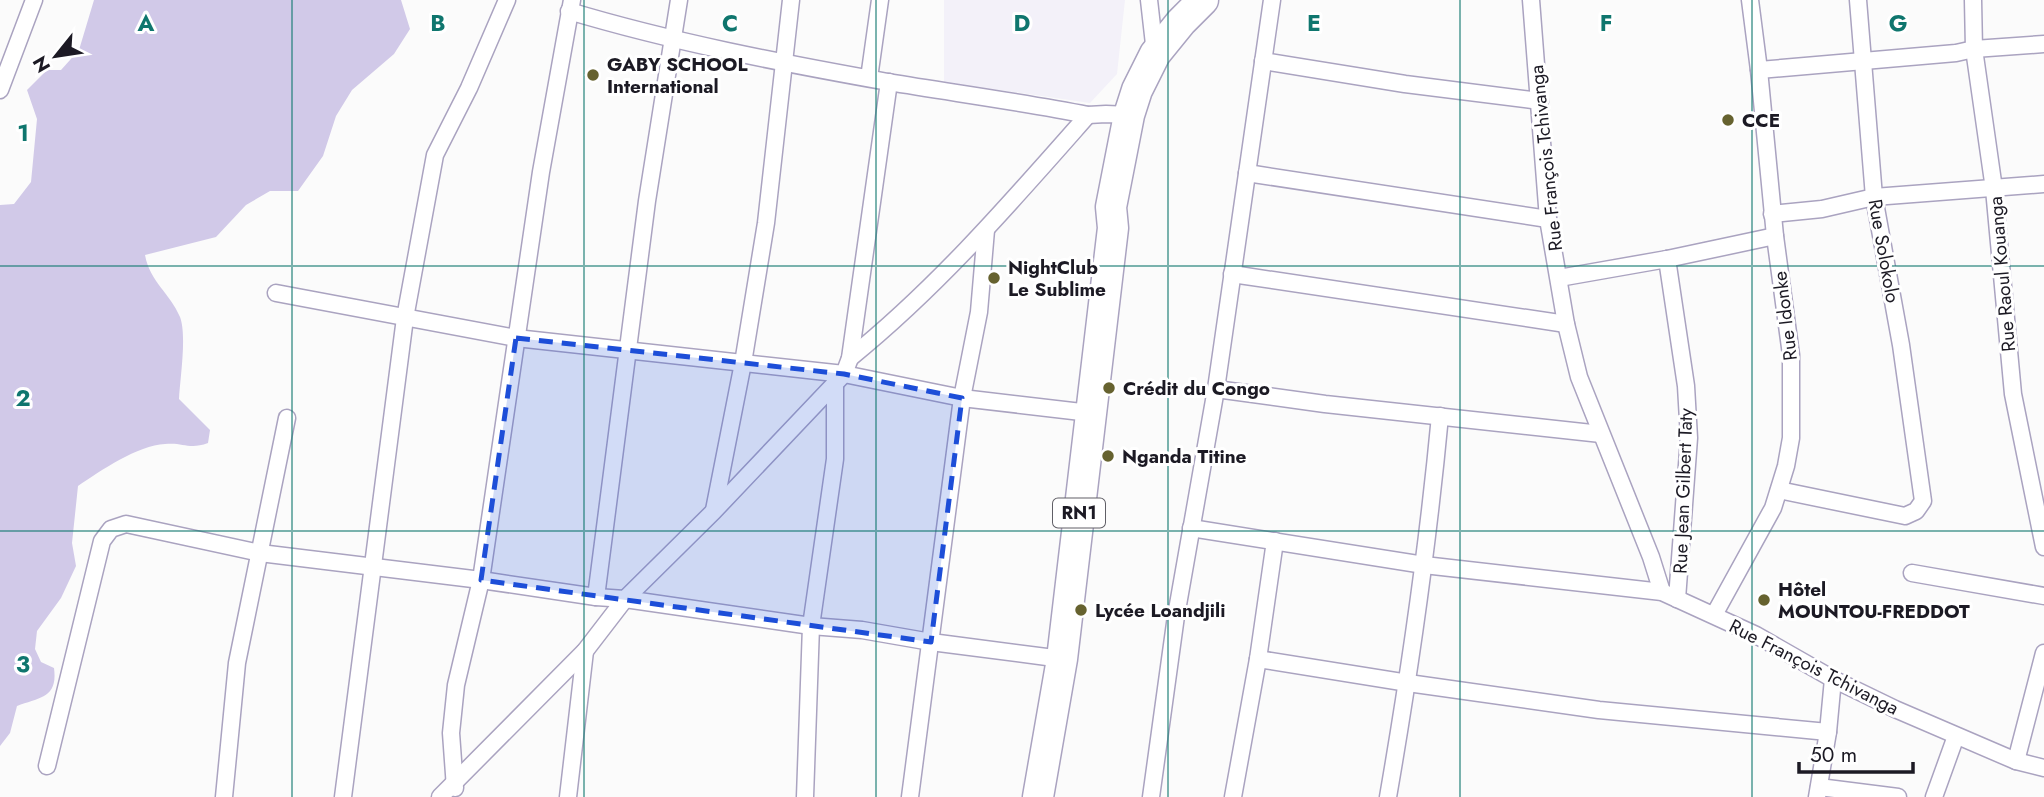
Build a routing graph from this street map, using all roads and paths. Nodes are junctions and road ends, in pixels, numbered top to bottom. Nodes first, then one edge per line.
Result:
1 (34, 0) edge
2 (507, 0) edge
3 (679, 0) edge
4 (791, 0) edge
5 (880, 0) edge
6 (1149, 0) edge
7 (1206, 0) edge
8 (1272, 0) edge
9 (1531, 0) edge
10 (1749, 0) edge
11 (1858, 0) edge
12 (1973, 0) edge
13 (571, 5) edge
14 (673, 38) junction
15 (2044, 44) edge
16 (1974, 49) junction
17 (1155, 54) junction
18 (1263, 61) junction
19 (1863, 61) junction
20 (785, 62) junction
21 (1759, 70) junction
22 (869, 78) junction
23 (890, 82) junction
24 (0, 90) edge
25 (1540, 101) junction
26 (1088, 115) junction
27 (1129, 116) junction
28 (1247, 173) junction
29 (2044, 184) edge
30 (1994, 189) junction
31 (1874, 197) junction
32 (1772, 214) junction
33 (1548, 219) junction
34 (1113, 228) junction
35 (986, 230) junction
36 (1775, 236) junction
37 (1667, 259) junction
38 (1232, 274) junction
39 (1559, 278) junction
40 (276, 293) dead end
41 (405, 318) junction
42 (1566, 324) junction
43 (516, 338) junction
44 (628, 349) junction
45 (743, 363) junction
46 (843, 372) junction
47 (1216, 389) junction
48 (962, 398) junction
49 (1090, 413) junction
50 (1440, 416) junction
51 (287, 418) dead end
52 (1601, 434) junction
53 (1779, 490) junction
54 (714, 511) junction
55 (1191, 528) junction
56 (1275, 541) junction
57 (2044, 547) edge
58 (260, 554) junction
59 (1424, 565) junction
60 (373, 567) junction
61 (1912, 573) dead end
62 (481, 580) junction
63 (1670, 596) junction
64 (2044, 596) edge
65 (596, 597) junction
66 (625, 598) junction
67 (1714, 615) junction
68 (811, 626) junction
69 (931, 642) junction
70 (585, 651) junction
71 (2044, 653) edge
72 (1062, 659) junction
73 (1258, 659) junction
74 (1833, 679) junction
75 (1408, 682) junction
76 (1828, 732) junction
77 (1956, 736) junction
78 (2016, 761) junction
79 (47, 766) dead end
80 (2044, 768) edge
81 (454, 790) edge
82 (1818, 792) edge
83 (224, 797) edge
84 (342, 797) edge
85 (440, 797) edge
86 (568, 797) edge
87 (805, 797) edge
88 (910, 797) edge
89 (1038, 797) edge
90 (1151, 797) edge
91 (1233, 797) edge
92 (1388, 797) edge
93 (1898, 797) edge
94 (1934, 797) edge

1 - 24 street
2 - 41 street
3 - 14 street
4 - 20 street
5 - 22 street
6 - 17 street
7 - 17 highway, RN1
7 - 34 highway, RN1
8 - 18 street
9 - 25 street, Rue François Tchivanga
10 - 21 street, Rue Idonke
11 - 19 street, Rue Solokolo
12 - 16 street, Rue Raoul Kouanga
13 - 14 street
13 - 43 street
14 - 20 street
14 - 44 street
15 - 16 street
16 - 19 street
16 - 30 street, Rue Raoul Kouanga
17 - 27 highway, RN1
18 - 25 street
18 - 28 street
19 - 21 street
19 - 31 street, Rue Solokolo
20 - 22 street
20 - 45 street
21 - 32 street, Rue Idonke
22 - 23 street
23 - 26 street
23 - 46 street
25 - 33 street, Rue François Tchivanga
26 - 27 street
26 - 35 street
27 - 34 highway, RN1
28 - 33 street
28 - 38 street
29 - 30 street
30 - 31 street
30 - 57 street, Rue Raoul Kouanga
31 - 32 street
31 - 53 street, Rue Solokolo
32 - 36 street, Rue Idonke
33 - 39 street, Rue François Tchivanga
34 - 49 highway, RN1
35 - 46 street
35 - 48 street
36 - 37 street
36 - 53 street, Rue Idonke
37 - 39 street
37 - 63 street, Rue Jean Gilbert Taty
38 - 42 street
38 - 47 street
39 - 42 street, Rue François Tchivanga
40 - 41 street
41 - 43 street
41 - 60 street
42 - 52 street, Rue François Tchivanga
43 - 44 street
43 - 62 street
44 - 45 street
44 - 65 street
45 - 46 street
45 - 54 street
46 - 48 street
46 - 54 street
46 - 68 street
47 - 50 street
47 - 55 street
48 - 49 street
48 - 69 street
49 - 72 highway, RN1
50 - 52 street
50 - 59 street
51 - 58 street
52 - 63 street, Rue François Tchivanga
53 - 67 street, Rue Idonke
54 - 66 street
55 - 56 street, Rue François Tchivanga
55 - 90 street
56 - 59 street, Rue François Tchivanga
56 - 73 street
58 - 60 street
58 - 79 street
58 - 83 street
59 - 63 street, Rue François Tchivanga
59 - 75 street
60 - 62 street
60 - 84 street
61 - 64 street
62 - 65 street
62 - 81 street
63 - 67 street, Rue François Tchivanga
65 - 66 street
66 - 68 street
66 - 70 street
67 - 74 street, Rue François Tchivanga
68 - 69 street
68 - 87 street
69 - 72 street
69 - 88 street
70 - 81 street
70 - 86 street
71 - 78 street
72 - 89 highway, RN1
73 - 75 street
73 - 91 street
74 - 76 street
74 - 77 street, Rue François Tchivanga
75 - 76 street
75 - 92 street
76 - 82 street
77 - 78 street, Rue François Tchivanga
77 - 94 street
78 - 80 street, Rue François Tchivanga
81 - 85 street
82 - 93 street

